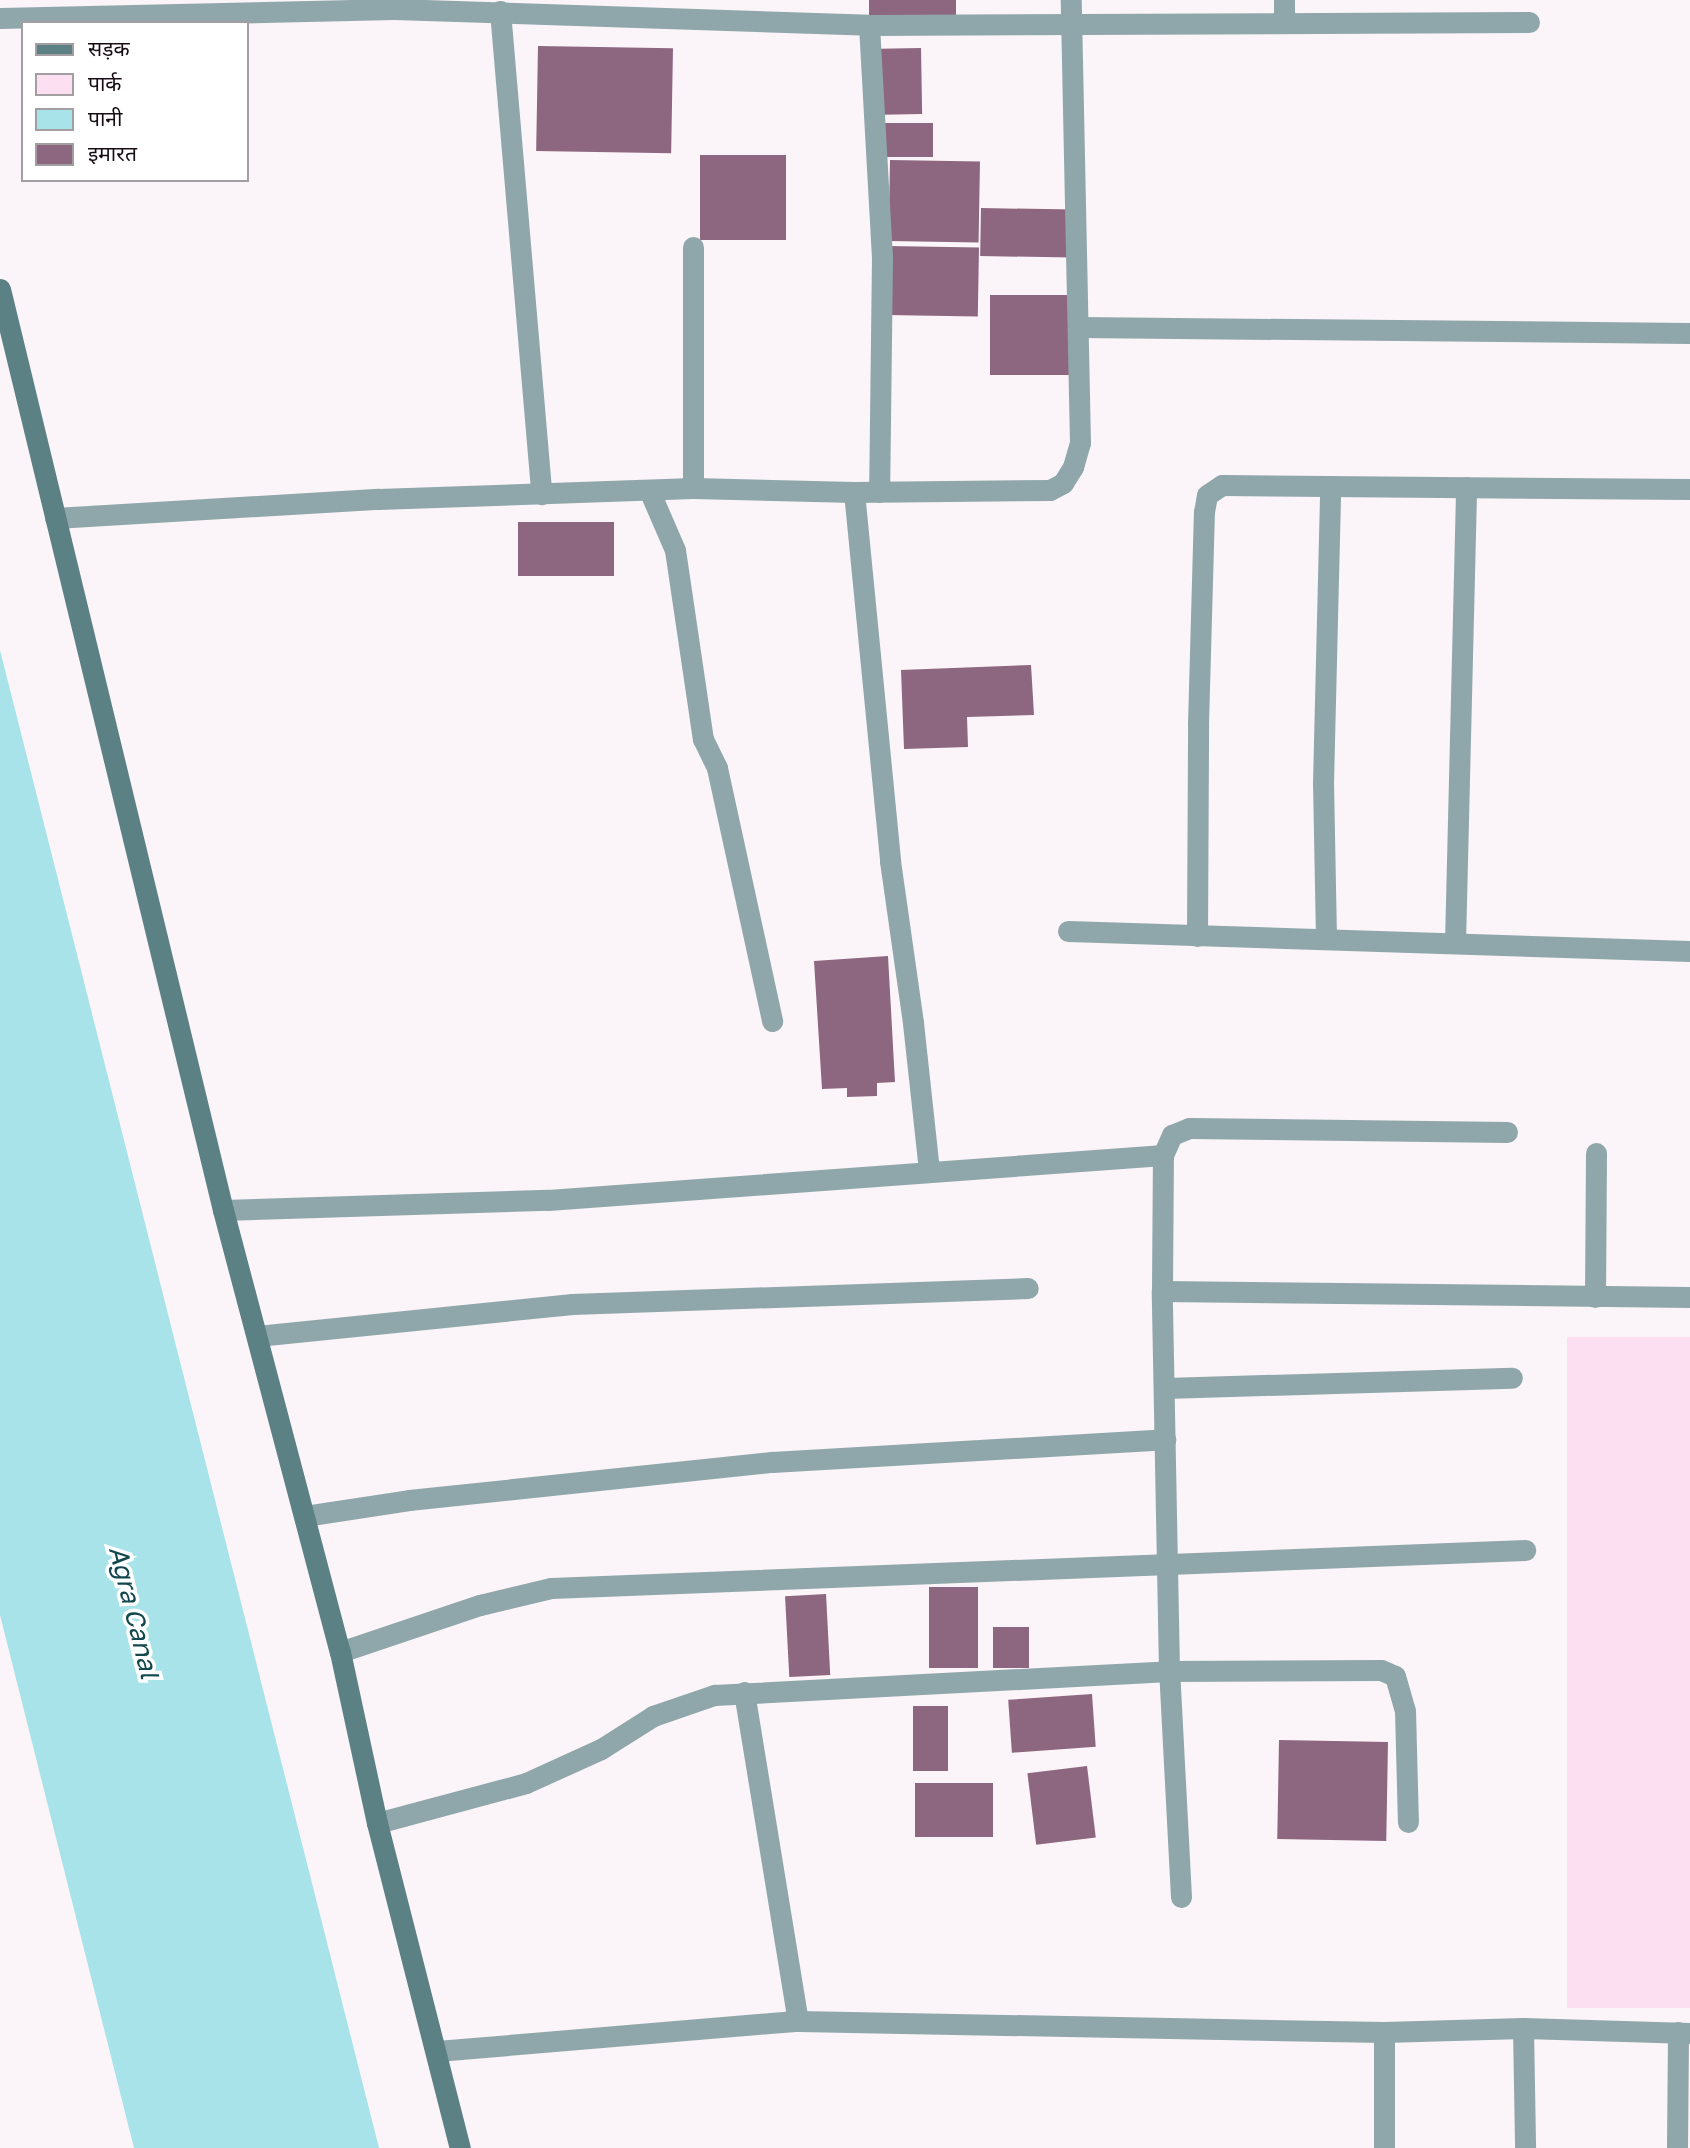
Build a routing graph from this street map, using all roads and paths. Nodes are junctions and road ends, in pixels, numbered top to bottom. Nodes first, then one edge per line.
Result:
1 (1071, 0) edge
2 (1284, 0) edge
3 (500, 11) junction
4 (0, 18) edge
5 (1071, 22) junction
6 (1529, 22) dead end
7 (1284, 23) junction
8 (869, 25) junction
9 (693, 247) dead end
10 (0, 289) edge
11 (1079, 327) junction
12 (1690, 332) edge
13 (1330, 486) junction
14 (1465, 487) junction
15 (693, 488) junction
16 (1690, 489) edge
17 (649, 490) junction
18 (853, 492) junction
19 (879, 492) junction
20 (541, 494) junction
21 (55, 518) junction
22 (1068, 931) dead end
23 (1197, 936) junction
24 (1326, 939) junction
25 (1455, 943) junction
26 (1690, 951) edge
27 (772, 1021) dead end
28 (1507, 1132) dead end
29 (1596, 1153) dead end
30 (1163, 1155) junction
31 (929, 1171) junction
32 (223, 1210) junction
33 (1028, 1288) dead end
34 (1161, 1291) junction
35 (1595, 1297) junction
36 (1690, 1297) edge
37 (257, 1336) junction
38 (1511, 1378) dead end
39 (1165, 1388) junction
40 (1166, 1439) junction
41 (305, 1516) junction
42 (1525, 1550) dead end
43 (1169, 1563) junction
44 (340, 1652) junction
45 (1169, 1671) junction
46 (744, 1692) junction
47 (1408, 1822) dead end
48 (377, 1823) junction
49 (1181, 1897) dead end
50 (798, 2021) junction
51 (1524, 2028) junction
52 (1384, 2032) junction
53 (1684, 2032) edge
54 (437, 2052) junction
55 (460, 2148) edge
56 (1384, 2148) edge
57 (1525, 2148) edge
58 (1677, 2148) edge

1 - 5 street
2 - 7 street
3 - 4 street
3 - 8 street
3 - 20 street
5 - 7 street
5 - 8 street
5 - 11 street
6 - 7 street
8 - 19 street
9 - 15 street
10 - 21 street
11 - 12 street
11 - 19 street
13 - 14 street
13 - 23 street
13 - 24 street
14 - 16 street
14 - 25 street
15 - 17 street
15 - 18 street
17 - 20 street
17 - 27 street
18 - 19 street
18 - 31 street
20 - 21 street
21 - 32 street
22 - 23 street
23 - 24 street
24 - 25 street
25 - 26 street
28 - 30 street
29 - 35 street
30 - 31 street
30 - 34 street
31 - 32 street
32 - 37 street
33 - 37 street
34 - 35 street
34 - 39 street
35 - 36 street
37 - 41 street
38 - 39 street
39 - 40 street
40 - 41 street
40 - 43 street
41 - 44 street
42 - 43 street
43 - 44 street
43 - 45 street
44 - 48 street
45 - 46 street
45 - 47 street
45 - 49 street
46 - 48 street
46 - 50 street
48 - 54 street
50 - 52 street
50 - 54 street
51 - 52 street
51 - 53 street
51 - 57 street
52 - 56 street
53 - 58 street
54 - 55 street

